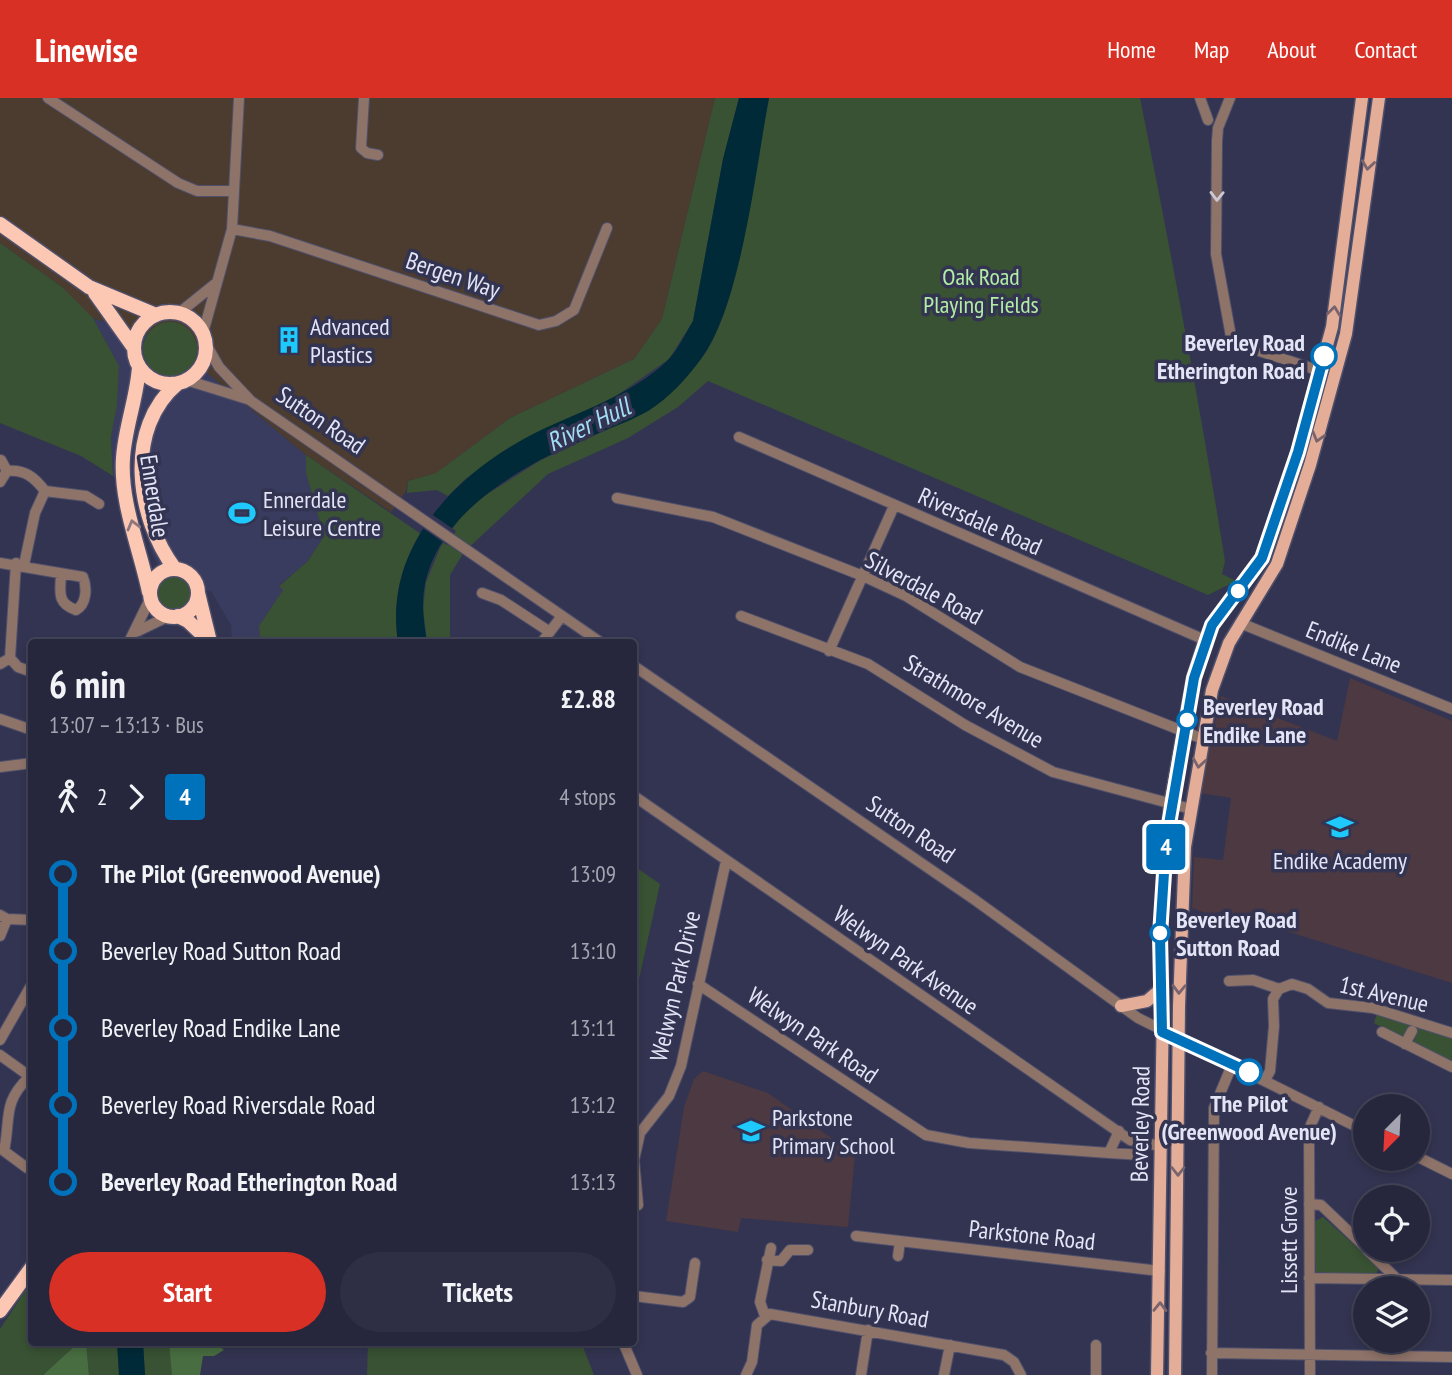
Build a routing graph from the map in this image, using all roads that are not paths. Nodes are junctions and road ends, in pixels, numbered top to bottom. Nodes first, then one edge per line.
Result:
1 (48, 98) edge
2 (239, 98) edge
3 (364, 98) edge
4 (1200, 98) edge
5 (1362, 98) edge
6 (1379, 98) edge
7 (1225, 100) edge
8 (1208, 120) dead end
9 (378, 155) dead end
10 (234, 191) junction
11 (1348, 193) junction
12 (1364, 195) junction
13 (0, 223) edge
14 (607, 228) dead end
15 (232, 229) junction
16 (218, 281) junction
17 (89, 287) junction
18 (179, 313) junction
19 (156, 315) junction
20 (204, 339) junction
21 (1329, 340) junction
22 (1344, 343) junction
23 (134, 348) junction
24 (139, 367) junction
25 (1320, 371) junction
26 (182, 382) junction
27 (251, 401) junction
28 (1311, 405) junction
29 (1325, 409) junction
30 (739, 437) dead end
31 (1, 460) edge
32 (7, 471) junction
33 (0, 482) edge
34 (46, 491) junction
35 (1284, 495) junction
36 (617, 498) dead end
37 (1298, 500) junction
38 (99, 504) dead end
39 (894, 506) junction
40 (0, 563) edge
41 (20, 564) junction
42 (175, 569) junction
43 (61, 575) dead end
44 (863, 576) junction
45 (198, 591) junction
46 (482, 593) dead end
47 (150, 595) junction
48 (173, 616) junction
49 (562, 616) junction
50 (741, 616) dead end
51 (1240, 623) junction
52 (550, 632) junction
53 (132, 638) edge
54 (208, 639) edge
55 (209, 639) edge
56 (544, 639) edge
57 (596, 639) edge
58 (1205, 640) junction
59 (829, 651) junction
60 (10, 658) junction
61 (0, 664) edge
62 (1198, 664) junction
63 (1221, 666) junction
64 (637, 668) edge
65 (28, 671) edge
66 (1452, 709) edge
67 (0, 719) edge
68 (28, 729) edge
69 (1185, 732) junction
70 (1203, 738) junction
71 (28, 764) edge
72 (0, 767) edge
73 (637, 798) edge
74 (1170, 805) junction
75 (1191, 809) junction
76 (726, 861) junction
77 (1162, 902) junction
78 (1182, 902) junction
79 (4, 917) edge
80 (28, 920) edge
81 (0, 936) edge
82 (1227, 981) dead end
83 (698, 984) junction
84 (1162, 988) junction
85 (1279, 989) junction
86 (28, 991) edge
87 (1121, 1006) junction
88 (1412, 1031) dead end
89 (1162, 1032) junction
90 (1382, 1032) dead end
91 (1452, 1032) edge
92 (0, 1040) edge
93 (1179, 1041) junction
94 (1405, 1044) junction
95 (0, 1055) edge
96 (1232, 1065) junction
97 (1452, 1067) edge
98 (28, 1076) edge
99 (28, 1080) edge
100 (1265, 1080) junction
101 (1319, 1107) junction
102 (1353, 1125) edge
103 (1119, 1131) junction
104 (637, 1146) edge
105 (1160, 1146) junction
106 (2, 1152) edge
107 (1108, 1153) junction
108 (1143, 1155) dead end
109 (1430, 1163) edge
110 (27, 1168) dead end
111 (1452, 1174) edge
112 (1309, 1203) junction
113 (856, 1236) dead end
114 (1353, 1236) edge
115 (900, 1241) junction
116 (771, 1248) dead end
117 (808, 1250) dead end
118 (898, 1256) dead end
119 (767, 1260) junction
120 (1380, 1262) edge
121 (695, 1263) dead end
122 (1160, 1270) junction
123 (28, 1272) edge
124 (1395, 1276) edge
125 (1309, 1278) junction
126 (1353, 1278) edge
127 (1430, 1280) edge
128 (1452, 1280) edge
129 (637, 1296) edge
130 (0, 1311) edge
131 (765, 1316) junction
132 (868, 1330) junction
133 (950, 1345) junction
134 (1096, 1345) dead end
135 (625, 1346) edge
136 (1211, 1353) junction
137 (1309, 1353) junction
138 (1452, 1357) edge
139 (637, 1375) edge
140 (746, 1375) edge
141 (861, 1375) edge
142 (944, 1375) edge
143 (1021, 1375) edge
144 (1096, 1375) edge
145 (1157, 1375) edge
146 (1175, 1375) edge
147 (1212, 1375) edge
148 (1310, 1375) edge

1 - 10 street
2 - 10 street
3 - 9 street
4 - 8 street
5 - 11 main road, Beverley Road
6 -> 12 main road, Beverley Road
7 -> 25 street
10 - 15 street
11 - 12 street
21 -> 11 main road, Beverley Road
12 - 22 main road, Beverley Road
13 - 17 highway
14 - 15 street, Bergen Way
15 - 16 street
16 - 18 street
16 - 20 street
17 - 19 highway
17 - 23 highway
18 - 19 highway
18 - 20 highway
19 - 23 highway
20 - 26 highway
20 - 27 street, Sutton Road
21 - 22 main road
21 - 25 main road, Beverley Road
22 - 29 main road, Beverley Road
23 - 24 highway
24 - 26 highway
47 -> 24 highway, Ennerdale
25 - 28 main road, Beverley Road
26 - 27 street
26 - 42 highway, Ennerdale
27 - 49 street, Sutton Road
28 - 29 main road
28 - 35 main road, Beverley Road
29 -> 37 main road, Beverley Road
30 - 39 street, Riversdale Road
31 - 32 street
32 - 33 street
32 - 34 street
34 - 38 street
34 - 41 street
35 - 37 main road
35 - 58 main road, Beverley Road
36 - 44 street, Silverdale Road
37 - 51 main road, Beverley Road
39 - 44 street
39 - 58 street, Riversdale Road
40 - 41 street
41 - 43 street
41 - 60 street
42 - 45 highway
42 - 47 highway
44 - 59 street
44 - 69 street, Silverdale Road
45 - 48 highway
45 - 55 highway
46 - 52 street
47 - 48 highway
47 - 53 street
48 - 53 street
48 - 54 highway
49 - 52 street
49 - 57 street
50 - 59 street, Strathmore Avenue
51 - 63 main road, Beverley Road
51 - 66 street, Endike Lane
52 - 56 street
58 - 62 main road, Beverley Road
59 - 74 street, Strathmore Avenue
60 - 61 street
60 - 65 street
62 - 63 main road
62 - 69 main road, Beverley Road
63 - 70 main road, Beverley Road
64 - 87 street, Sutton Road
67 - 68 street
69 - 70 street, Silverdale Road
69 - 74 main road, Beverley Road
70 -> 75 main road, Beverley Road
71 - 72 street
73 - 76 street, Welwyn Park Avenue
74 - 75 street, Strathmore Avenue
74 - 77 main road, Beverley Road
75 - 78 main road, Beverley Road
76 - 83 street, Welwyn Park Drive
76 - 103 street, Welwyn Park Avenue
77 - 78 main road
77 - 84 main road, Beverley Road
78 -> 93 main road, Beverley Road
79 - 80 street
79 - 81 street
82 - 85 street, 1st Avenue
83 - 104 street, Welwyn Park Drive
83 - 107 street, Welwyn Park Road
84 - 87 main road
84 - 89 main road, Beverley Road
85 - 91 street, 1st Avenue
85 - 100 street
86 - 92 street
87 - 89 street, Sutton Road
88 - 94 street, 1st Avenue
89 - 93 street, Sutton Road
89 - 105 main road, Beverley Road
90 - 94 street, 1st Avenue
93 - 96 street, Sutton Road
93 -> 146 main road, Beverley Road
94 - 97 street, 1st Avenue
95 - 98 street
96 - 100 street, Sutton Road
96 - 136 street
99 - 106 street
100 - 101 street, Sutton Road
101 - 102 street, Sutton Road
101 - 112 street, Lissett Grove
103 - 105 street, Welwyn Park Avenue
103 - 107 street
105 - 122 main road, Beverley Road
106 - 110 street
107 - 108 street, Welwyn Park Road
109 - 111 street
112 - 114 street
112 - 125 street, Lissett Grove
113 - 115 street, Parkstone Road
115 - 118 street
115 - 122 street, Parkstone Road
116 - 119 street
117 - 119 street
119 - 131 street
120 - 124 street
121 - 129 street
145 -> 122 main road, Beverley Road
123 - 130 highway
125 - 126 street
125 - 137 street, Lissett Grove
127 - 128 street
131 - 132 street, Stanbury Road
131 - 140 street
132 - 133 street, Stanbury Road
132 - 141 street
133 - 142 street
133 - 143 street, Stanbury Road
134 - 144 street
135 - 139 street
136 - 137 street
136 - 147 street
137 - 138 street
137 - 148 street, Lissett Grove

